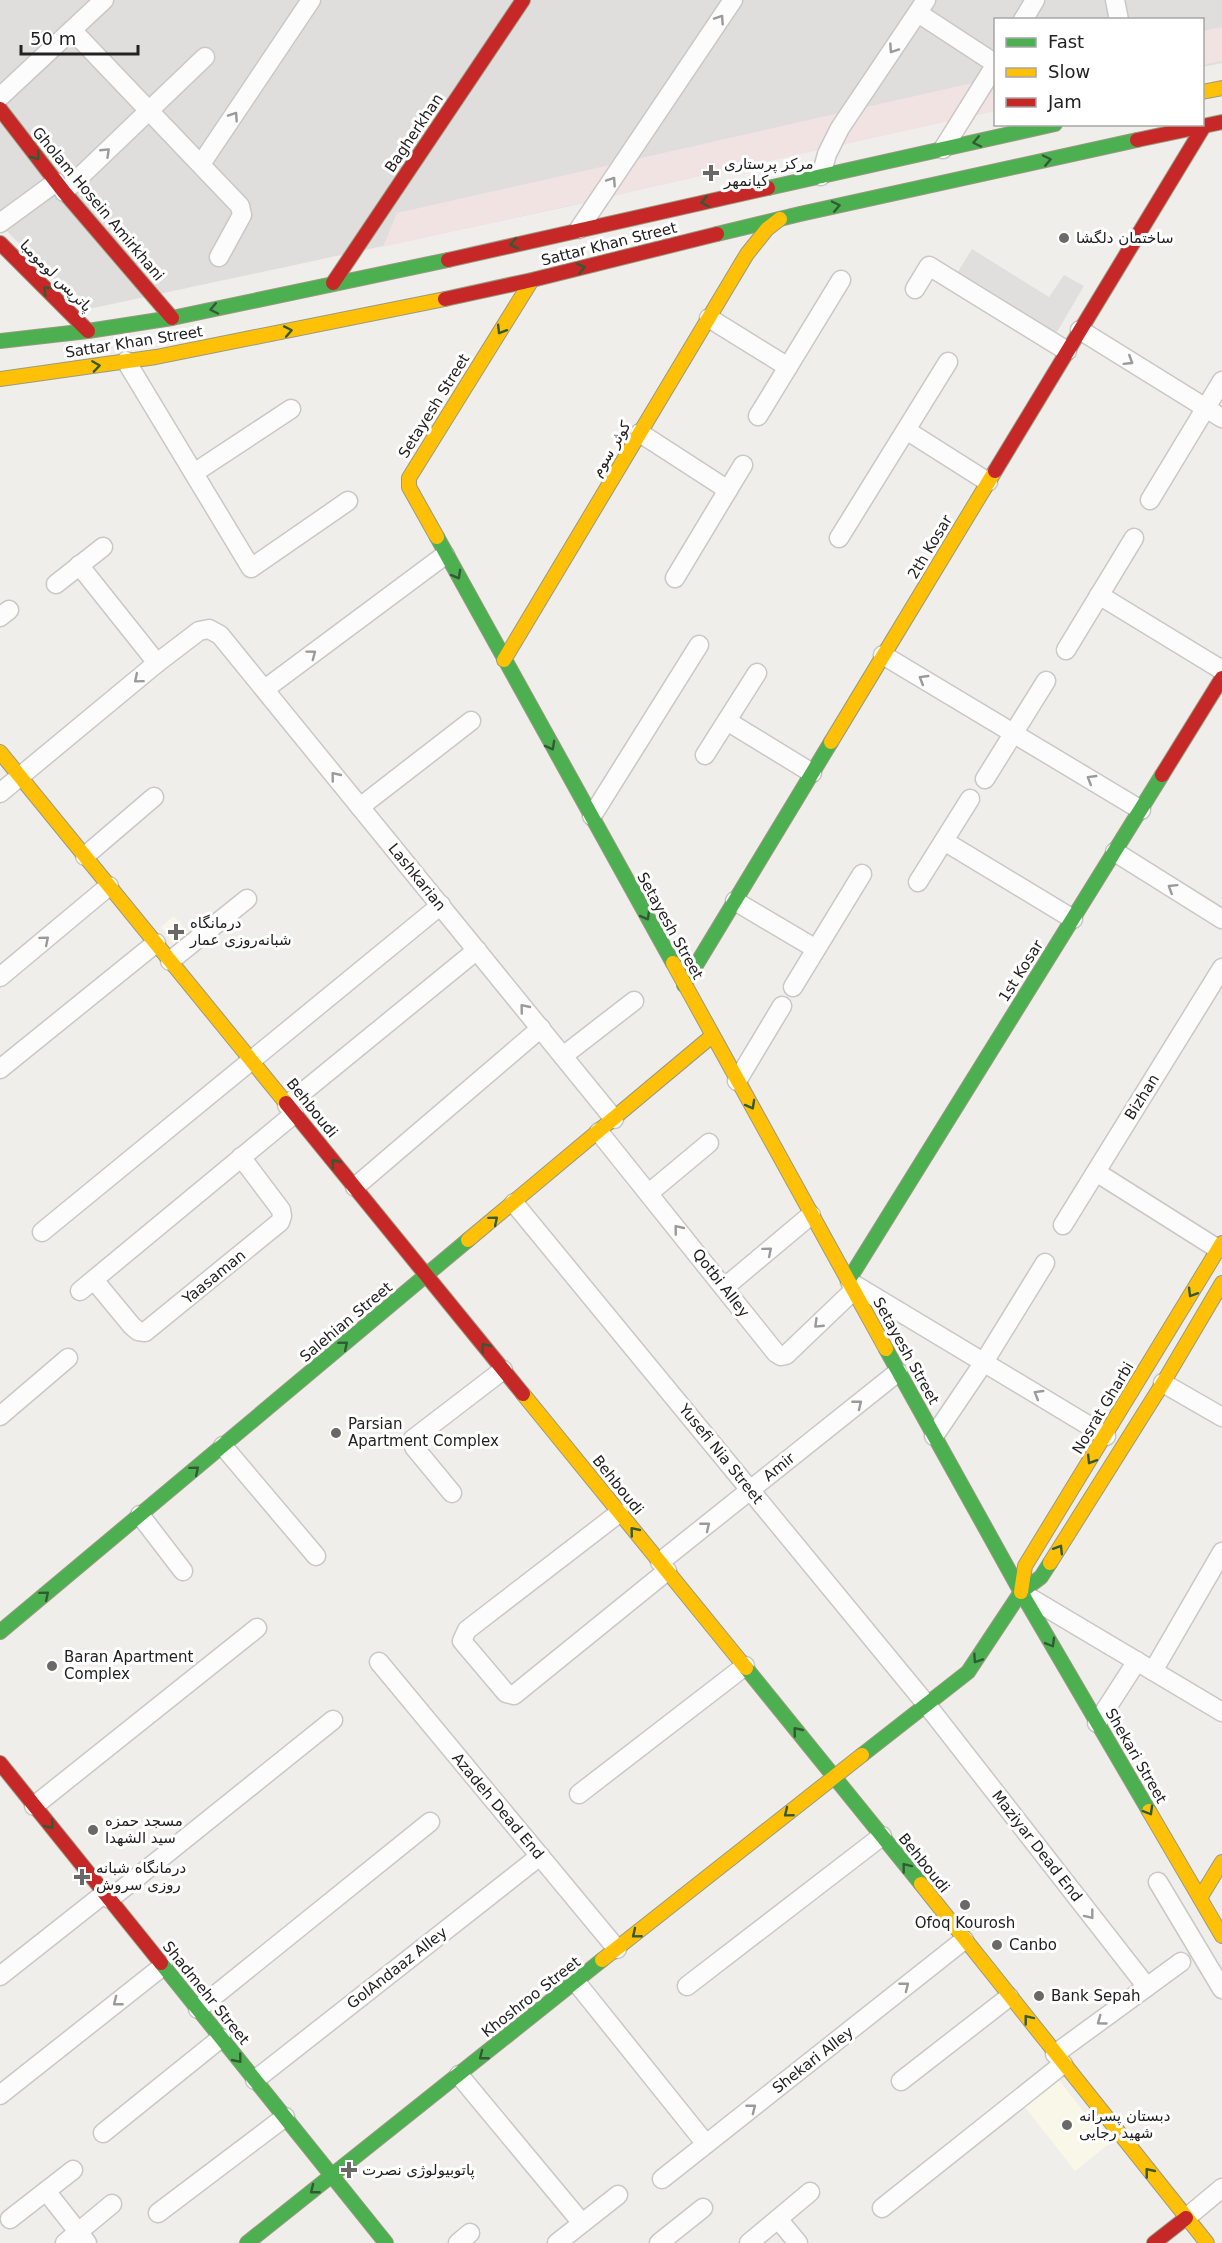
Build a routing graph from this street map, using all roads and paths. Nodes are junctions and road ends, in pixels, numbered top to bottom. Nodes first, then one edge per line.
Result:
1 (104, 0) edge
2 (311, 0) edge
3 (523, 0) edge
4 (733, 0) edge
5 (1035, 0) edge
6 (1115, 0) edge
7 (922, 6) edge
8 (1024, 18) edge
9 (1119, 18) edge
10 (72, 30) junction
11 (205, 57) dead end
12 (994, 62) edge
13 (994, 67) edge
14 (1222, 88) edge
15 (1204, 92) edge
16 (0, 97) edge
17 (0, 109) edge
18 (149, 111) junction
19 (1222, 122) edge
20 (1046, 126) edge
21 (1204, 126) junction
22 (943, 149) junction
23 (201, 164) junction
24 (821, 176) junction
25 (790, 183) junction
26 (60, 187) junction
27 (726, 198) junction
28 (800, 214) junction
29 (780, 219) junction
30 (0, 223) edge
31 (579, 229) junction
32 (740, 230) junction
33 (723, 233) junction
34 (0, 243) edge
35 (747, 254) junction
36 (219, 257) dead end
37 (532, 280) junction
38 (841, 280) dead end
39 (333, 284) junction
40 (915, 289) dead end
41 (172, 318) junction
42 (709, 318) junction
43 (1080, 330) junction
44 (88, 331) junction
45 (0, 341) edge
46 (1067, 351) junction
47 (126, 361) junction
48 (948, 362) dead end
49 (788, 367) junction
50 (0, 379) edge
51 (1222, 381) edge
52 (1206, 408) junction
53 (291, 409) dead end
54 (758, 416) dead end
55 (1222, 418) edge
56 (906, 430) junction
57 (640, 433) junction
58 (743, 465) dead end
59 (194, 473) junction
60 (988, 482) junction
61 (728, 490) junction
62 (1150, 500) dead end
63 (348, 501) dead end
64 (838, 538) dead end
65 (1134, 538) dead end
66 (103, 547) dead end
67 (445, 555) junction
68 (79, 566) junction
69 (675, 578) dead end
70 (56, 584) dead end
71 (1099, 595) junction
72 (699, 645) dead end
73 (1066, 650) dead end
74 (884, 655) junction
75 (504, 660) junction
76 (157, 663) junction
77 (1222, 670) edge
78 (757, 673) dead end
79 (1222, 678) edge
80 (1046, 681) dead end
81 (265, 690) junction
82 (471, 721) dead end
83 (727, 721) junction
84 (1013, 733) junction
85 (0, 752) edge
86 (705, 755) dead end
87 (812, 773) junction
88 (20, 776) junction
89 (985, 779) dead end
90 (0, 793) edge
91 (154, 797) dead end
92 (970, 799) dead end
93 (360, 807) junction
94 (1141, 810) junction
95 (592, 816) junction
96 (944, 841) junction
97 (1115, 852) junction
98 (85, 856) junction
99 (862, 874) dead end
100 (918, 882) dead end
101 (110, 886) junction
102 (247, 899) dead end
103 (735, 901) junction
104 (441, 905) junction
105 (1073, 919) junction
106 (1222, 919) edge
107 (156, 944) junction
108 (816, 949) junction
109 (477, 950) junction
110 (170, 961) junction
111 (1222, 968) edge
112 (0, 977) edge
113 (684, 985) junction
114 (794, 987) dead end
115 (634, 1000) dead end
116 (782, 1006) dead end
117 (541, 1028) junction
118 (712, 1036) junction
119 (563, 1056) junction
120 (252, 1061) junction
121 (0, 1069) edge
122 (737, 1081) junction
123 (291, 1109) junction
124 (614, 1119) junction
125 (599, 1132) junction
126 (709, 1143) dead end
127 (241, 1158) junction
128 (1096, 1172) junction
129 (355, 1187) junction
130 (649, 1193) junction
131 (514, 1203) junction
132 (811, 1215) junction
133 (1063, 1225) dead end
134 (42, 1232) dead end
135 (1220, 1246) edge
136 (1045, 1263) dead end
137 (427, 1276) junction
138 (1222, 1282) edge
139 (851, 1286) junction
140 (725, 1287) junction
141 (68, 1358) dead end
142 (984, 1362) junction
143 (503, 1370) junction
144 (898, 1372) junction
145 (1163, 1383) junction
146 (0, 1416) edge
147 (1222, 1417) edge
148 (934, 1436) junction
149 (1106, 1436) junction
150 (223, 1446) junction
151 (750, 1490) junction
152 (452, 1493) dead end
153 (619, 1513) junction
154 (140, 1515) junction
155 (1222, 1552) edge
156 (316, 1556) dead end
157 (663, 1567) junction
158 (183, 1571) dead end
159 (1021, 1592) junction
160 (257, 1628) dead end
161 (0, 1632) edge
162 (379, 1662) dead end
163 (745, 1666) junction
164 (1145, 1666) junction
165 (927, 1706) junction
166 (1222, 1712) edge
167 (333, 1720) dead end
168 (1097, 1723) junction
169 (0, 1763) edge
170 (834, 1776) junction
171 (579, 1794) dead end
172 (34, 1806) junction
173 (430, 1822) dead end
174 (882, 1836) junction
175 (540, 1856) junction
176 (1222, 1862) edge
177 (1158, 1882) dead end
178 (107, 1896) junction
179 (1200, 1898) junction
180 (1222, 1936) edge
181 (964, 1940) junction
182 (617, 1949) junction
183 (1181, 1962) dead end
184 (163, 1966) junction
185 (0, 1976) edge
186 (576, 1982) junction
187 (687, 1986) dead end
188 (1147, 1988) junction
189 (1222, 1989) edge
190 (1010, 1996) junction
191 (198, 2009) junction
192 (221, 2038) junction
193 (1059, 2059) junction
194 (459, 2075) junction
195 (255, 2080) junction
196 (901, 2081) dead end
197 (0, 2095) edge
198 (285, 2118) junction
199 (104, 2133) dead end
200 (706, 2144) junction
201 (73, 2170) dead end
202 (332, 2176) junction
203 (662, 2180) dead end
204 (1222, 2188) edge
205 (46, 2191) junction
206 (810, 2192) dead end
207 (618, 2195) dead end
208 (112, 2204) dead end
209 (703, 2208) dead end
210 (882, 2208) dead end
211 (158, 2213) dead end
212 (1186, 2218) junction
213 (10, 2219) dead end
214 (778, 2219) junction
215 (582, 2223) junction
216 (76, 2239) edge
217 (247, 2243) edge
218 (386, 2243) edge
219 (557, 2243) edge
220 (659, 2243) edge
221 (749, 2243) edge
222 (798, 2243) edge
223 (1154, 2243) edge
224 (1207, 2243) edge

1 - 10 street
23 -> 2 street
3 - 39 main road, Bagherkhan
31 -> 4 street
5 - 8 street
6 - 9 street
7 - 12 street
7 -> 24 street
10 - 16 street
10 - 18 street
11 - 18 street
13 - 22 street
14 - 15 main road
17 -> 26 main road, Gholam Hosein Amirkhani
18 - 23 street
26 -> 18 street
19 - 21 main road, Sattar Khan Street
20 -> 22 main road, Sattar Khan Street
28 -> 21 main road, Sattar Khan Street
21 - 43 main road, 2th Kosar
22 - 24 main road, Sattar Khan Street
23 - 36 street
24 - 25 main road, Sattar Khan Street
25 - 27 main road, Sattar Khan Street
25 - 28 main road
26 - 30 street
26 - 41 main road, Gholam Hosein Amirkhani
27 -> 31 main road, Sattar Khan Street
27 - 32 main road
28 - 29 main road, Sattar Khan Street
29 - 32 main road, Sattar Khan Street
29 - 35 main road, کوثر سوم
31 -> 39 main road, Sattar Khan Street
32 - 33 main road, Sattar Khan Street
33 - 35 main road
37 -> 33 main road, Sattar Khan Street
44 -> 34 main road, پاتریس لومومبا
35 - 42 main road, کوثر سوم
47 -> 37 main road, Sattar Khan Street
37 -> 67 main road, Setayesh Street
38 - 49 street
39 -> 41 main road, Sattar Khan Street
40 - 46 street
41 - 44 main road, Sattar Khan Street
42 - 49 street
42 - 57 main road, کوثر سوم
43 - 46 main road, 2th Kosar
43 -> 52 street
44 - 45 main road, Sattar Khan Street
46 - 60 main road, 2th Kosar
50 -> 47 main road, Sattar Khan Street
47 - 59 street
48 - 56 street
49 - 54 street
51 - 52 street
52 - 55 street
52 - 62 street
53 - 59 street
56 - 60 street
56 - 64 street
57 - 61 street
57 - 75 main road, کوثر سوم
58 - 61 street
59 - 63 street
60 - 74 main road, 2th Kosar
61 - 69 street
65 - 71 street
66 - 68 street
67 -> 75 main road, Setayesh Street
81 -> 67 street
68 - 70 street
68 - 76 street
71 - 73 street
71 - 77 street
72 - 95 street
84 -> 74 street
74 - 87 main road, 2th Kosar
75 -> 95 main road, Setayesh Street
76 - 81 street, Lashkarian
76 -> 88 street
78 - 83 street
79 - 94 main road, 1st Kosar
80 - 84 street
93 -> 81 street, Lashkarian
82 - 93 street
83 - 86 street
83 - 87 street
84 - 89 street
94 -> 84 street
85 - 88 main road, Behboudi
87 - 103 main road, 2th Kosar
88 - 90 street
88 - 98 main road, Behboudi
91 - 98 street
92 - 96 street
93 - 104 street, Lashkarian
94 - 97 main road, 1st Kosar
95 -> 113 main road, Setayesh Street
96 - 100 street
96 - 105 street
97 - 105 main road, 1st Kosar
106 -> 97 street
98 - 101 main road, Behboudi
99 - 108 street
101 - 107 main road, Behboudi
112 -> 101 street
102 - 110 street
103 - 108 street
103 - 113 main road, 2th Kosar
104 - 109 street, Lashkarian
104 - 120 street
105 - 139 main road, 1st Kosar
107 - 110 main road, Behboudi
107 - 121 street
108 - 114 street
117 -> 109 street, Lashkarian
109 - 123 street
110 - 120 main road, Behboudi
111 - 128 street, Bizhan
113 - 118 main road, Setayesh Street
115 - 119 street
116 - 122 street
117 - 119 street, Lashkarian
117 - 129 street
118 - 122 main road, Setayesh Street
118 - 124 main road, Salehian Street
119 - 124 street, Lashkarian
120 - 123 main road, Behboudi
120 - 134 street
122 -> 132 main road, Setayesh Street
123 - 127 street
129 -> 123 main road, Behboudi
124 - 125 main road, Salehian Street
125 - 130 street, Qotbi Alley
125 - 131 main road, Salehian Street
126 - 130 street
127 - 127 street, Yaasaman
128 - 133 street, Bizhan
128 - 135 street
129 - 137 main road, Behboudi
140 -> 130 street, Qotbi Alley
137 -> 131 main road, Salehian Street
131 - 151 street, Yusefi Nia Street
132 - 139 main road, Setayesh Street
140 -> 132 street
135 -> 149 main road, Nosrat Gharbi
136 - 142 street
143 -> 137 main road, Behboudi
150 -> 137 main road, Salehian Street
138 - 145 main road, Nosrat Gharbi
139 -> 140 street, Qotbi Alley
139 - 142 street
139 - 144 main road, Setayesh Street
141 - 146 street
142 - 148 street
149 -> 142 street
143 - 152 street
143 - 153 main road, Behboudi
144 - 148 main road, Setayesh Street
151 -> 144 street, Amir
145 - 147 street
159 -> 145 main road, Nosrat Gharbi
148 - 159 main road, Setayesh Street
149 -> 159 main road, Nosrat Gharbi
154 -> 150 main road, Salehian Street
150 - 156 street
157 -> 151 street, Amir
151 - 165 street, Yusefi Nia Street
157 -> 153 main road, Behboudi
153 - 157 street, Amir
154 - 158 street
161 -> 154 main road, Salehian Street
155 - 164 street
157 - 163 main road, Behboudi
159 - 164 street
159 -> 165 main road, Nosrat Gharbi
159 -> 168 main road, Shekari Street
160 - 172 street
162 - 175 street, Azadeh Dead End
170 -> 163 main road, Behboudi
163 - 171 street
164 - 166 street
164 - 168 street
165 - 170 main road, Nosrat Gharbi
165 -> 188 street, Maziyar Dead End
167 - 178 street
168 -> 179 main road, Shekari Street
169 - 172 main road, Shadmehr Street
170 - 174 main road, Behboudi
170 -> 182 main road, Khoshroo Street
172 -> 178 main road, Shadmehr Street
173 - 191 street
181 -> 174 main road, Behboudi
174 - 187 street
175 - 182 street, Azadeh Dead End
175 - 195 street, GolAndaaz Alley
176 - 179 main road
177 - 189 street
178 - 184 main road, Shadmehr Street
178 - 185 street
179 - 180 main road, Shekari Street
181 - 190 main road, Behboudi
200 -> 181 street, Shekari Alley
182 - 186 main road, Khoshroo Street
183 - 188 street
184 - 191 main road, Shadmehr Street
184 -> 197 street
186 -> 194 main road, Khoshroo Street
186 - 200 street
188 -> 193 street
193 -> 190 main road, Behboudi
190 - 196 street
191 - 192 main road, Shadmehr Street
192 -> 195 main road, Shadmehr Street
192 - 199 street
193 - 210 street
212 -> 193 main road, Behboudi
194 - 202 main road, Khoshroo Street
194 - 215 street
195 - 198 main road, Shadmehr Street
198 - 202 main road, Shadmehr Street
198 - 211 street
200 - 203 street, Shekari Alley
201 - 205 street
202 -> 217 main road, Khoshroo Street
202 - 218 main road, Shadmehr Street
204 - 212 street
205 - 213 street
205 - 216 street
206 - 214 street
207 - 215 street
208 - 216 street
209 - 220 street
212 - 223 main road
212 - 224 main road, Behboudi
214 - 221 street
214 - 222 street
215 - 219 street

